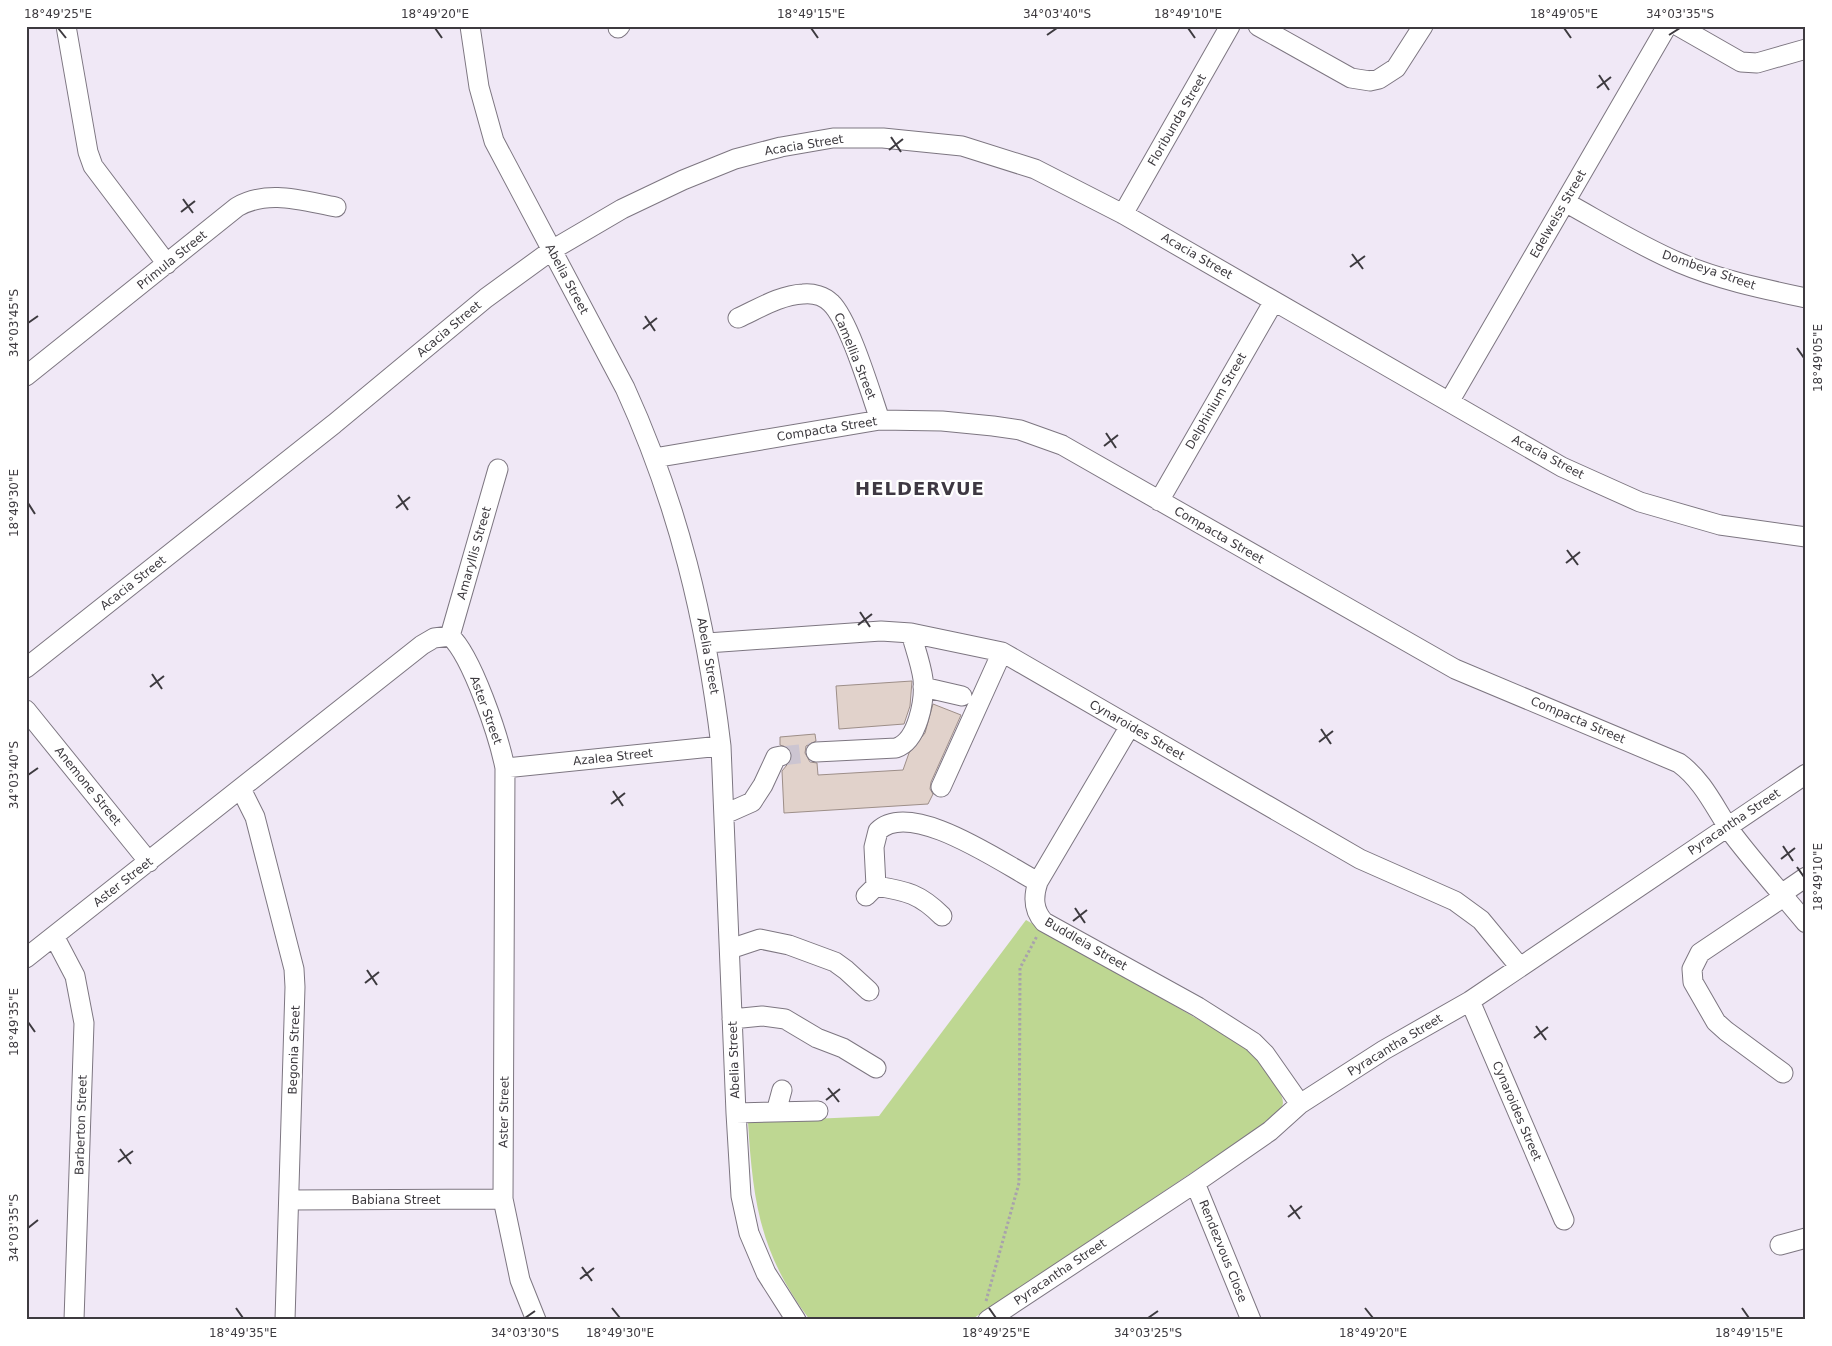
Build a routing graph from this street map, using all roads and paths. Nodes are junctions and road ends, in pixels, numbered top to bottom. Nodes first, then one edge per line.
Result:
1 (66, 26) edge
2 (470, 26) edge
3 (1230, 26) edge
4 (1258, 26) edge
5 (1423, 26) edge
6 (1666, 26) edge
7 (1678, 26) edge
8 (1806, 49) edge
9 (1565, 202) junction
10 (336, 207) dead end
11 (1123, 214) junction
12 (552, 250) junction
13 (167, 264) junction
14 (1806, 298) edge
15 (1274, 301) junction
16 (738, 318) dead end
17 (26, 376) edge
18 (1449, 402) junction
19 (880, 420) junction
20 (654, 458) junction
21 (498, 469) dead end
22 (1159, 501) junction
23 (1806, 537) edge
24 (911, 633) junction
25 (450, 636) junction
26 (707, 642) junction
27 (1002, 652) junction
28 (26, 668) edge
29 (923, 687) junction
30 (962, 696) dead end
31 (26, 710) edge
32 (1130, 726) junction
33 (721, 746) junction
34 (816, 752) tunnel mouth
35 (781, 756) dead end
36 (505, 768) junction
37 (1806, 774) edge
38 (941, 787) dead end
39 (241, 790) junction
40 (725, 814) junction
41 (1728, 826) junction
42 (149, 862) junction
43 (1806, 877) edge
44 (1038, 882) junction
45 (1783, 895) junction
46 (942, 916) dead end
47 (1044, 922) junction
48 (1806, 922) edge
49 (54, 936) junction
50 (730, 948) junction
51 (26, 958) edge
52 (1519, 966) junction
53 (869, 991) dead end
54 (1470, 1001) junction
55 (732, 1019) junction
56 (876, 1068) dead end
57 (1782, 1073) dead end
58 (782, 1090) dead end
59 (1300, 1104) junction
60 (818, 1111) dead end
61 (776, 1112) junction
62 (736, 1113) junction
63 (1195, 1183) junction
64 (503, 1199) junction
65 (289, 1200) junction
66 (1564, 1220) dead end
67 (1806, 1238) edge
68 (1780, 1245) dead end
69 (987, 1312) edge
70 (74, 1320) edge
71 (285, 1320) edge
72 (536, 1320) edge
73 (796, 1320) edge
74 (1251, 1320) edge

1 - 13 street
2 - 12 street, Abelia Street
3 - 11 street, Floribunda Street
4 - 5 street
6 - 9 street, Edelweiss Street
7 - 8 street
9 - 14 street, Dombeya Street
9 - 18 street, Edelweiss Street
10 - 13 street, Primula Street
11 - 12 street, Acacia Street
11 - 15 street, Acacia Street
12 - 20 street, Abelia Street
12 - 28 street, Acacia Street
13 - 17 street, Primula Street
15 - 18 street, Acacia Street
15 - 22 street, Delphinium Street
16 - 19 street, Camellia Street
18 - 23 street, Acacia Street
19 - 20 street, Compacta Street
19 - 22 street, Compacta Street
20 - 26 street, Abelia Street
21 - 25 street, Amaryllis Street
22 - 41 street, Compacta Street
24 - 26 street, Cynaroides Street
24 - 27 street, Cynaroides Street
24 - 29 street
25 - 36 street, Aster Street
25 - 39 street, Aster Street
26 - 33 street, Abelia Street
27 - 32 street, Cynaroides Street
27 - 38 street
29 - 30 street
29 - 34 street
31 - 42 street, Anemone Street
32 - 44 street, Buddleia Street
32 - 52 street, Cynaroides Street
33 - 36 street, Azalea Street
33 - 40 street, Abelia Street
35 - 40 street
36 - 64 street, Aster Street
37 - 41 street, Pyracantha Street
39 - 42 street, Aster Street
39 - 65 street, Begonia Street
40 - 50 street, Abelia Street
41 - 45 street, Compacta Street
41 - 52 street, Pyracantha Street
42 - 49 street, Aster Street
43 - 45 street
44 - 46 street
44 - 47 street, Buddleia Street
45 - 48 street, Compacta Street
45 - 57 street
47 - 59 street, Buddleia Street
47 - 69 path
49 - 51 street, Aster Street
49 - 70 street, Barberton Street
50 - 53 street
50 - 55 street, Abelia Street
52 - 54 street, Pyracantha Street
54 - 59 street, Pyracantha Street
54 - 66 street, Cynaroides Street
55 - 56 street
55 - 62 street, Abelia Street
58 - 61 street
59 - 63 street, Pyracantha Street
60 - 61 street
61 - 62 street
62 - 73 street, Abelia Street
63 - 69 street, Pyracantha Street
63 - 74 street, Rendezvous Close
64 - 65 street, Babiana Street
64 - 72 street, Aster Street
65 - 71 street, Begonia Street
67 - 68 street

